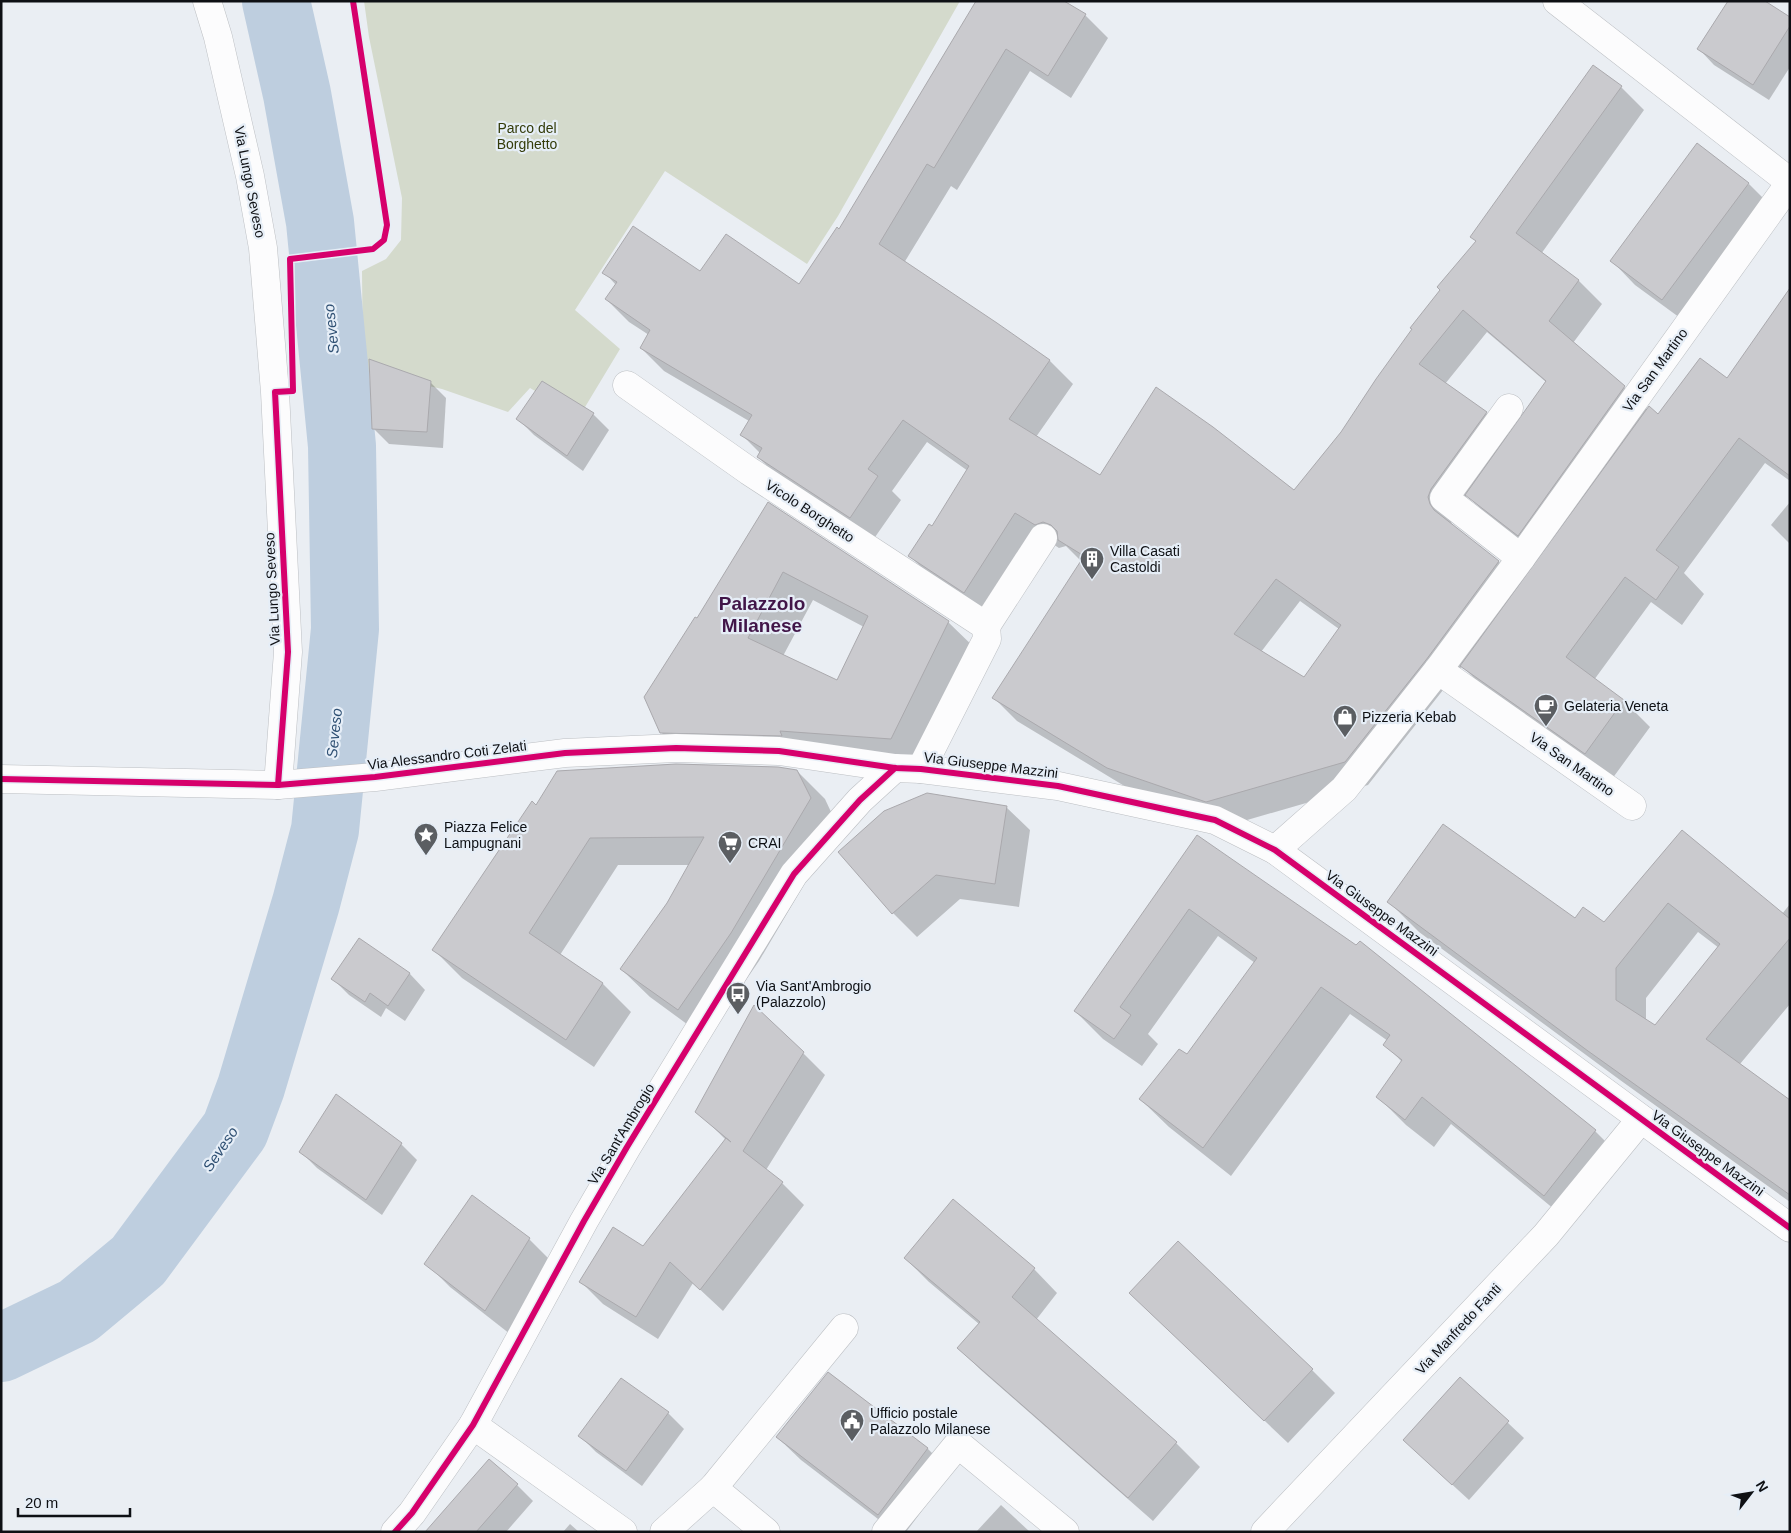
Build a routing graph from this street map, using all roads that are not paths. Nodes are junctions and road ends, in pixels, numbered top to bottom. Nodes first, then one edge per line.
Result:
1 (208, 1) edge
2 (1557, 1) edge
3 (1790, 183) edge
4 (627, 385) dead end
5 (1509, 408) dead end
6 (1043, 538) dead end
7 (1521, 558) junction
8 (987, 633) junction
9 (1438, 670) junction
10 (908, 768) junction
11 (1, 779) edge
12 (289, 785) junction
13 (1632, 806) dead end
14 (1275, 850) junction
15 (1641, 1119) junction
16 (1790, 1228) edge
17 (844, 1328) dead end
18 (473, 1425) junction
19 (713, 1488) junction
20 (394, 1532) edge
21 (623, 1532) edge
22 (664, 1532) edge
23 (766, 1532) edge
24 (886, 1532) edge
25 (1065, 1532) edge
26 (1265, 1532) edge

1 - 12 street, Via Lungo Seveso
2 - 3 street, Via San Martino
3 - 7 street, Via San Martino
4 - 8 street, Vicolo Borghetto
5 - 7 street
6 - 8 street
7 - 9 street, Via San Martino
8 - 10 street
9 - 13 street, Via San Martino
9 - 14 street, Via San Martino
10 - 12 street, Via Alessandro Coti Zelati
10 - 14 street, Via Giuseppe Mazzini
10 - 18 street, Via Sant'Ambrogio
11 - 12 street, Via Alessandro Coti Zelati
14 - 15 street, Via Giuseppe Mazzini
15 - 16 street, Via Giuseppe Mazzini
15 - 26 street, Via Manfredo Fanti
17 - 19 street
18 - 20 street, Via Sant'Ambrogio
18 - 21 street
19 - 22 street
19 - 23 street
24 - 25 street

